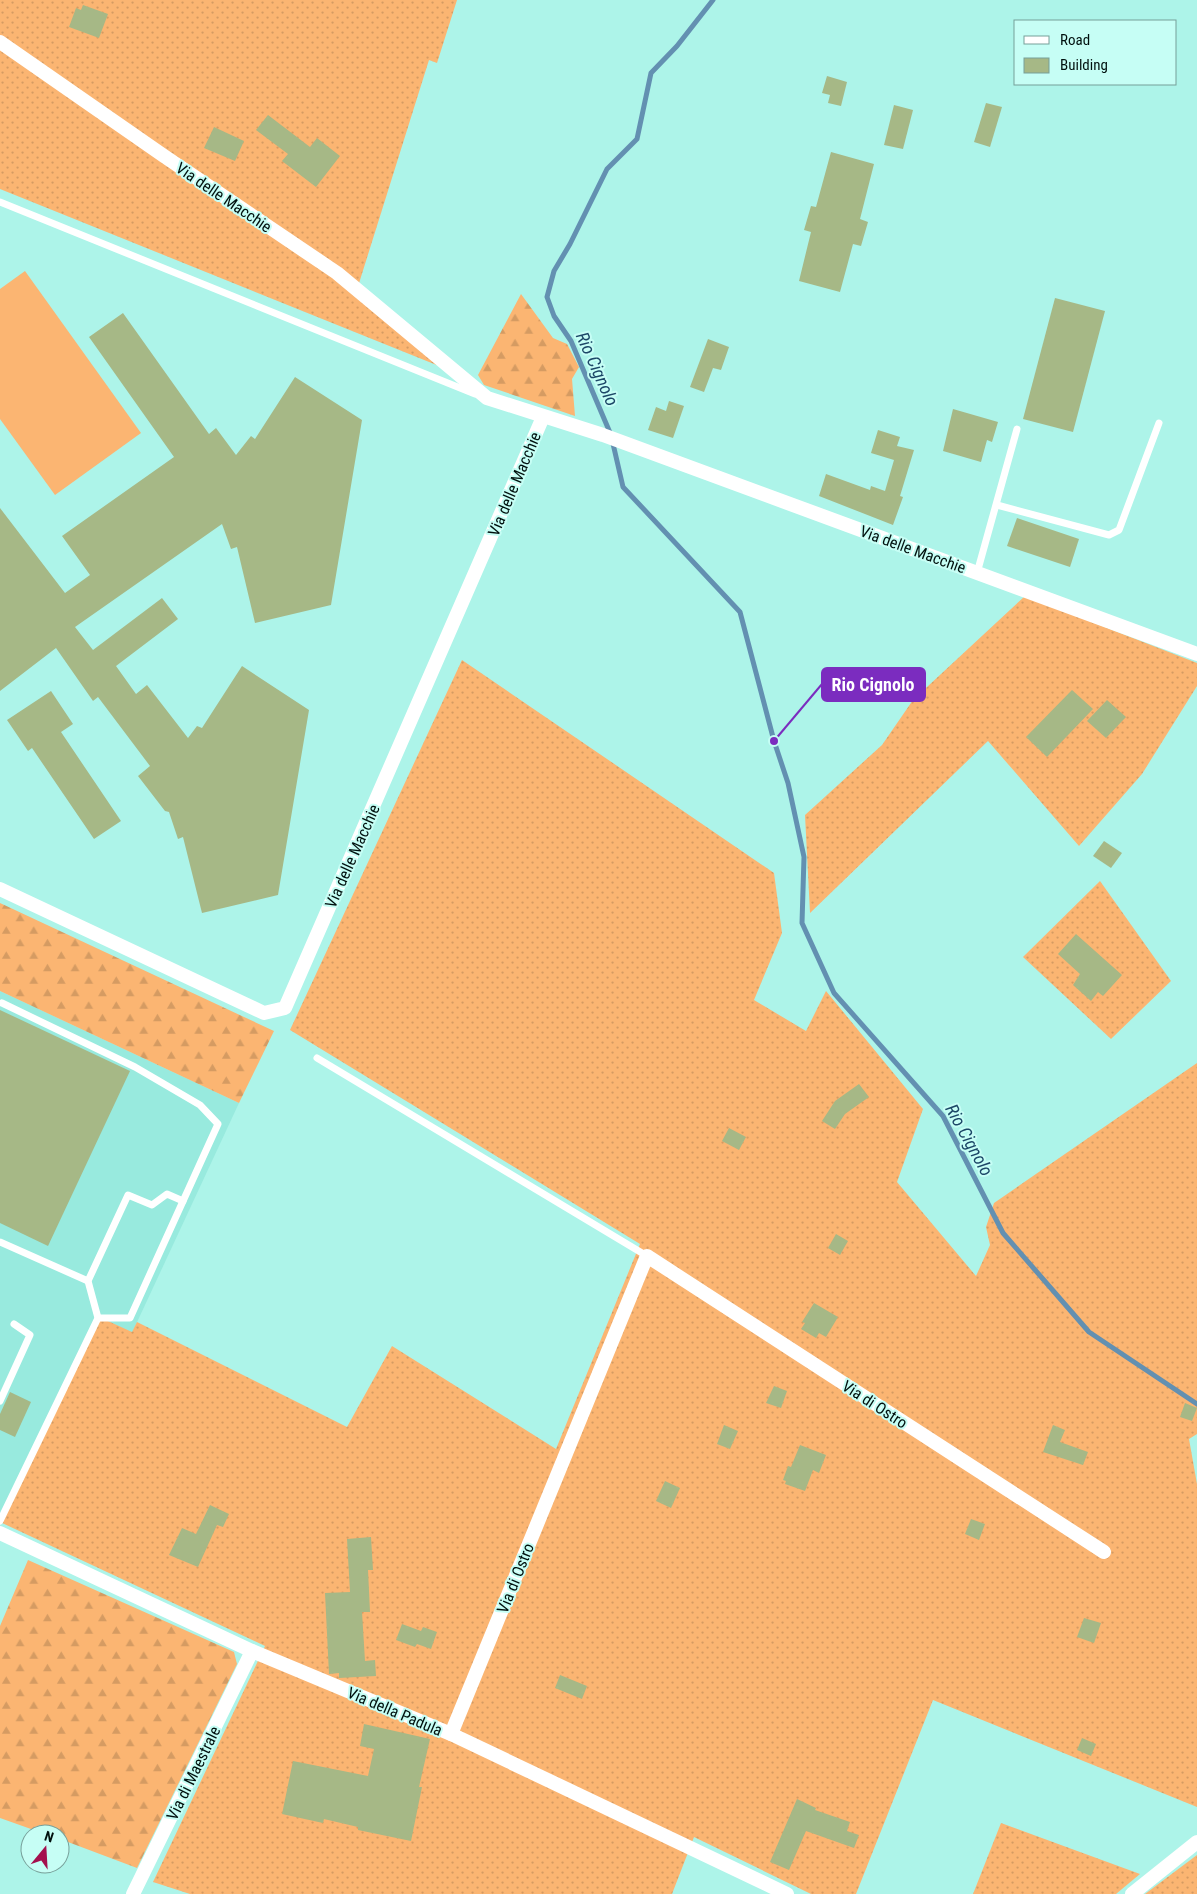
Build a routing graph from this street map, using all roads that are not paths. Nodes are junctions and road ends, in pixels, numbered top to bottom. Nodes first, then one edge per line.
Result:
1 (0, 42) edge
2 (0, 202) edge
3 (487, 398) junction
4 (543, 417) junction
5 (1158, 423) dead end
6 (1017, 429) dead end
7 (997, 505) junction
8 (977, 573) junction
9 (1197, 654) edge
10 (0, 889) edge
11 (2, 1003) dead end
12 (317, 1058) dead end
13 (183, 1201) junction
14 (0, 1242) edge
15 (648, 1253) junction
16 (88, 1281) junction
17 (98, 1318) junction
18 (14, 1324) dead end
19 (0, 1401) edge
20 (0, 1521) edge
21 (0, 1533) edge
22 (1104, 1552) dead end
23 (252, 1651) junction
24 (451, 1734) junction
25 (1197, 1842) edge
26 (133, 1894) edge
27 (787, 1894) edge
28 (1132, 1894) edge

1 - 3 street, Via delle Macchie
2 - 3 lane, Via delle Macchie
3 - 4 street, Via delle Macchie
4 - 8 street, Via delle Macchie
4 - 10 street, Via delle Macchie
5 - 7 lane
6 - 7 lane
7 - 8 lane
8 - 9 street, Via delle Macchie
11 - 13 lane
12 - 15 lane
13 - 16 lane
13 - 17 lane
14 - 16 lane
15 - 22 street, Via di Ostro
15 - 24 street, Via di Ostro
16 - 17 lane
17 - 20 lane
18 - 19 lane
21 - 23 street, Via della Padula
23 - 24 street, Via della Padula
23 - 26 street, Via di Maestrale
24 - 27 street, Via della Padula
25 - 28 street

